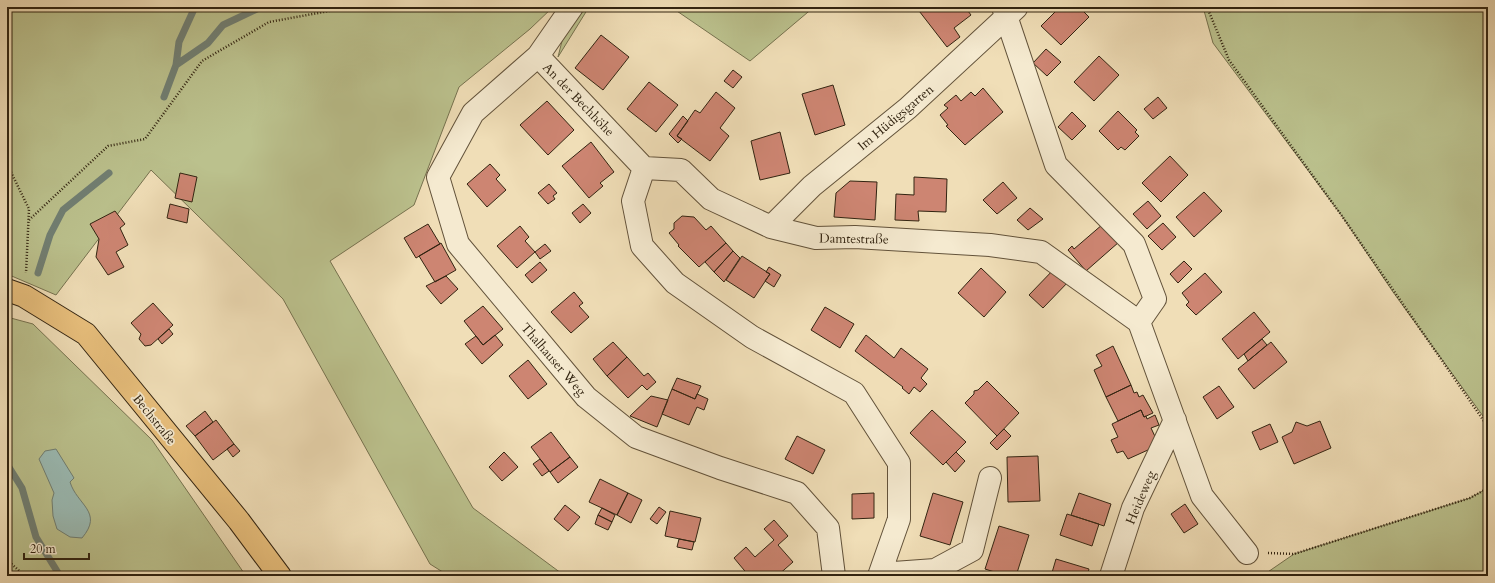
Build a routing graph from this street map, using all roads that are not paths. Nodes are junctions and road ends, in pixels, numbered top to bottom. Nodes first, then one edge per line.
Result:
1 (572, 7) edge
2 (1009, 10) edge
3 (538, 56) junction
4 (644, 168) junction
5 (771, 227) junction
6 (15, 293) edge
7 (1139, 322) junction
8 (1175, 420) junction
9 (990, 478) dead end
10 (1247, 553) road end
11 (880, 575) edge
12 (280, 576) edge
13 (834, 576) edge
14 (1111, 576) edge

1 - 3 street, An der Bechhöhe
2 - 5 street, Im Hüdigsgarten
2 - 7 street
3 - 4 street, An der Bechhöhe
3 - 13 street, Thalhauser Weg
4 - 5 street, Damtestraße
4 - 11 street
5 - 7 street, Damtestraße
6 - 12 main road, Bechstraße
7 - 8 street
8 - 10 street
8 - 14 street, Heideweg
9 - 11 street

